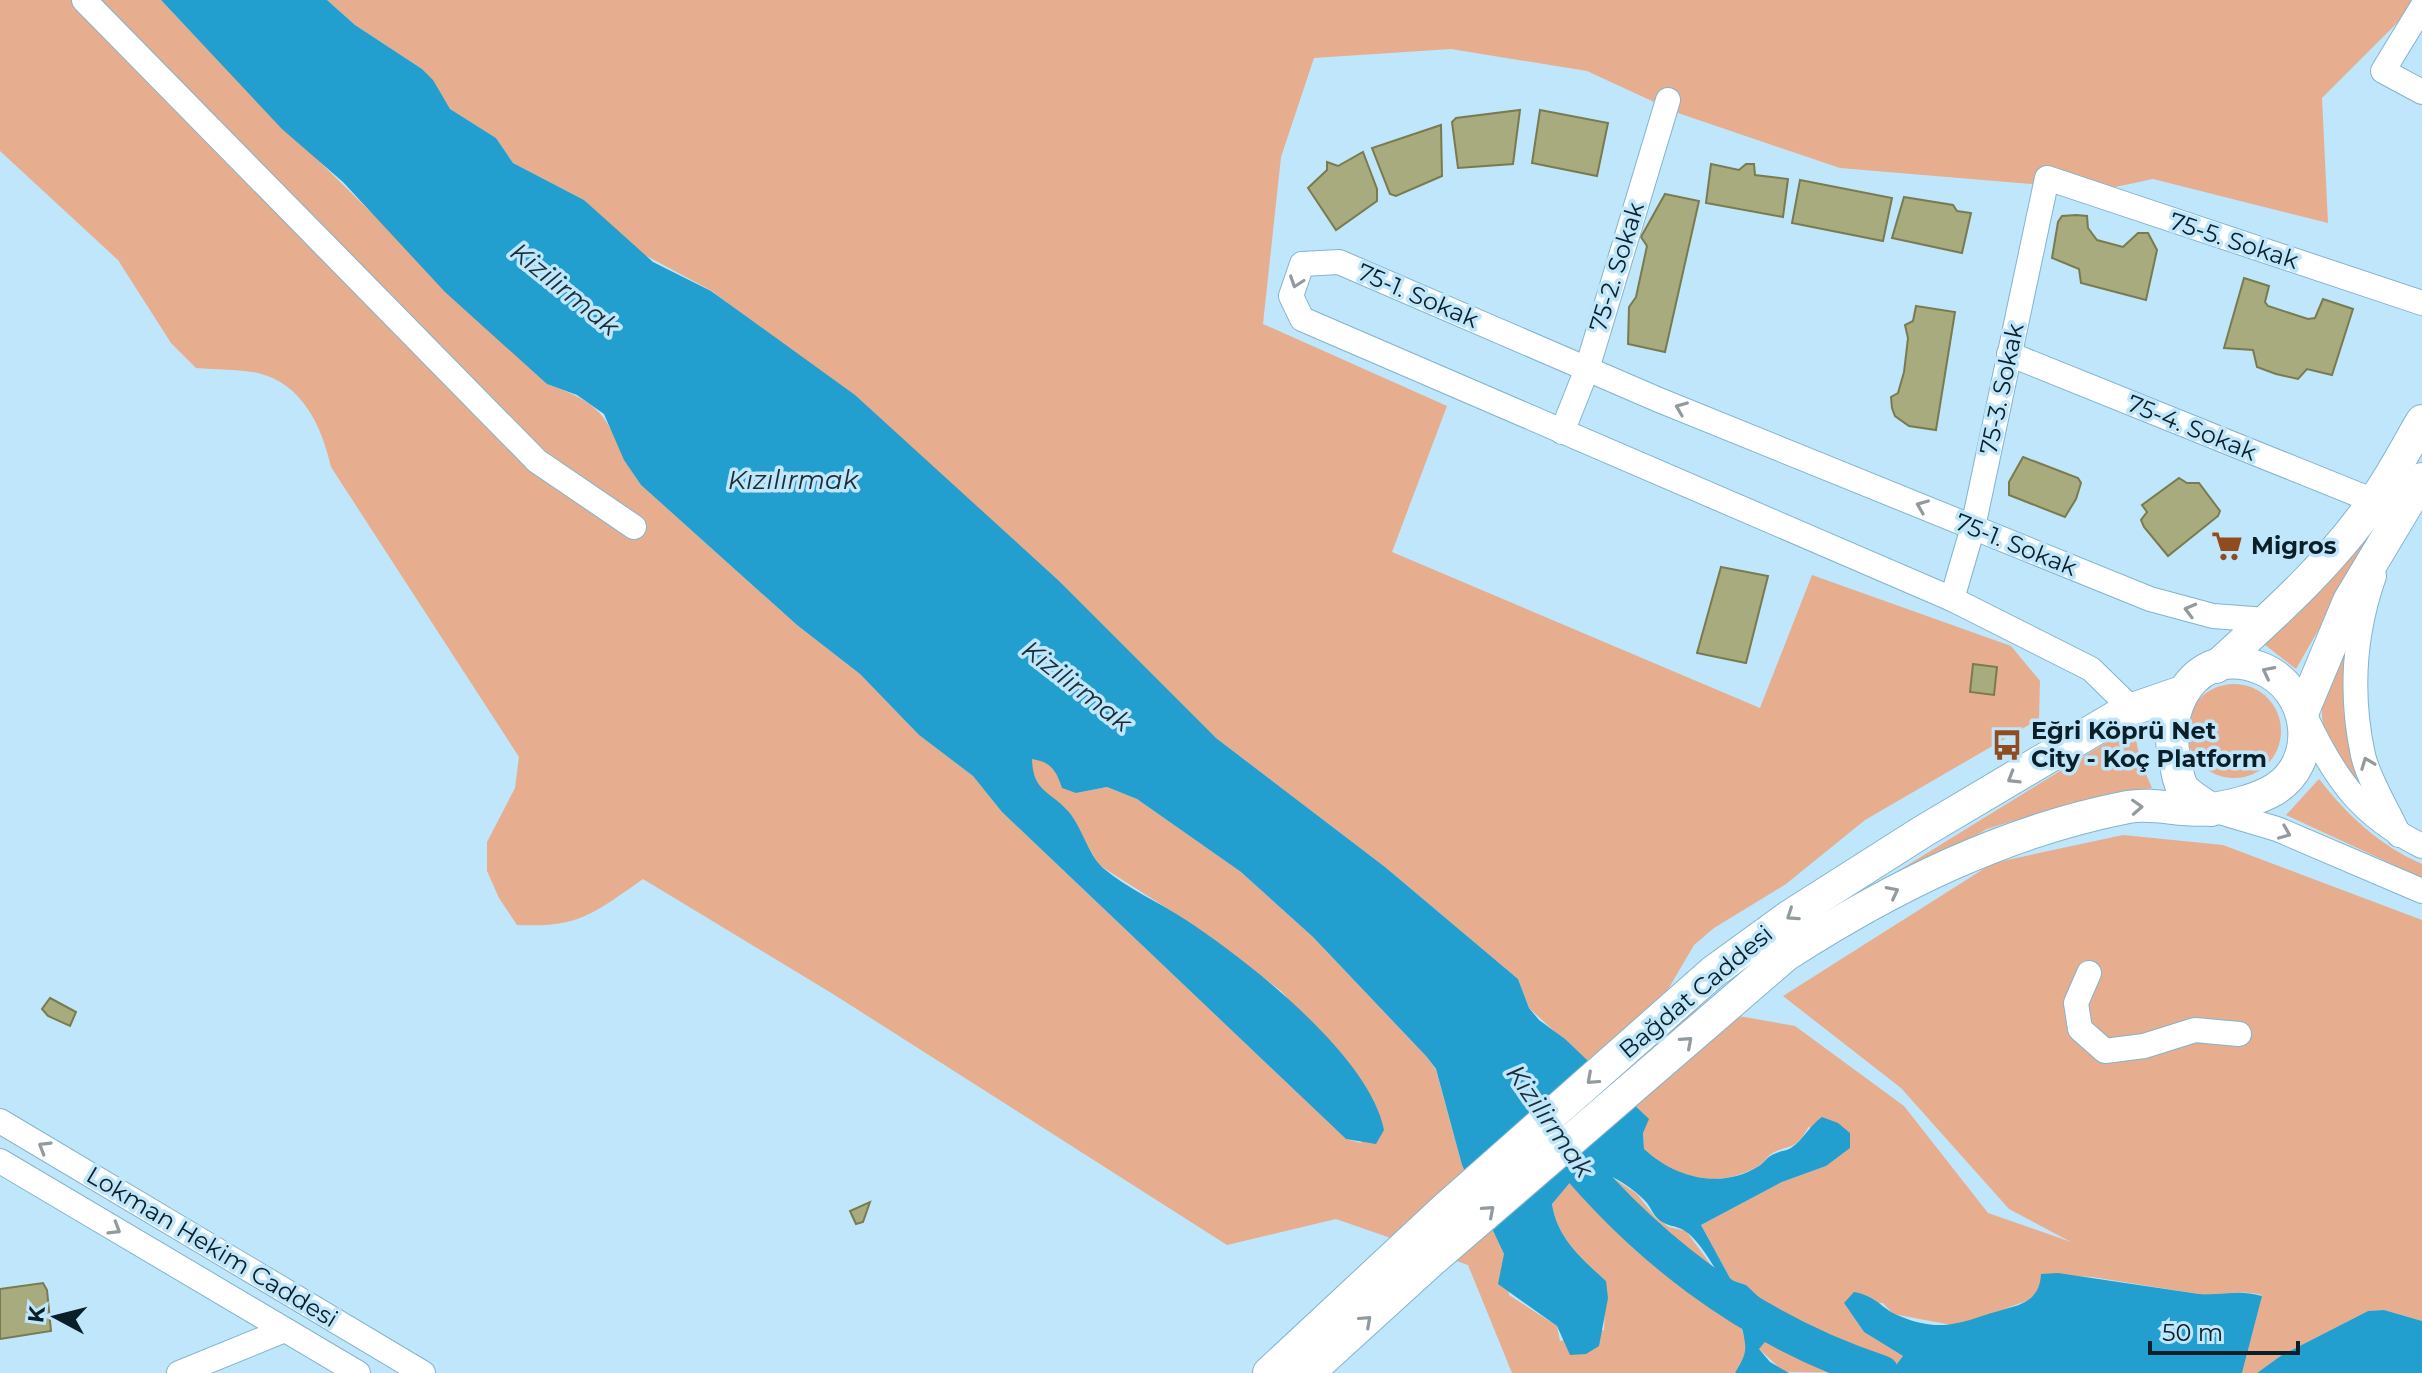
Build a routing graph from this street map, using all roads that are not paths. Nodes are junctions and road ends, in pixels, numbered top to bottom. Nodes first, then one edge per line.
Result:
1 (84, 0) edge
2 (2422, 7) edge
3 (2422, 92) edge
4 (1668, 100) dead end
5 (2047, 178) joint
6 (2422, 303) edge
7 (2009, 354) junction
8 (1587, 369) junction
9 (2422, 421) edge
10 (1562, 432) junction
11 (2422, 479) edge
12 (2383, 514) junction
13 (634, 527) dead end
14 (1973, 527) junction
15 (1952, 599) junction
16 (2267, 620) junction
17 (2216, 667) junction
18 (2182, 692) junction
19 (2133, 710) junction
20 (2303, 711) junction
21 (2211, 810) junction
22 (2399, 835) junction
23 (2422, 846) edge
24 (2422, 891) edge
25 (2089, 973) dead end
26 (2239, 1034) dead end
27 (0, 1121) edge
28 (0, 1161) edge
29 (285, 1330) junction
30 (179, 1373) edge
31 (358, 1373) edge
32 (423, 1373) edge
33 (1269, 1373) edge
34 (1308, 1373) edge

1 - 13 street
2 - 3 street
4 - 8 street, 75-2. Sokak
5 - 6 street, 75-5. Sokak
5 - 7 street, 75-3. Sokak
7 - 12 street, 75-4. Sokak
7 - 14 street, 75-3. Sokak
8 - 10 street, 75-2. Sokak
8 -> 10 street, 75-1. Sokak
14 -> 8 street, 75-1. Sokak
9 - 12 main road
10 - 15 street, 75-1. Sokak
11 - 12 main road
12 - 16 main road
12 - 20 main road
22 -> 12 street
14 - 15 street, 75-3. Sokak
16 -> 14 street, 75-1. Sokak
15 - 19 street, 75-1. Sokak
16 - 17 main road
17 - 18 main road
20 -> 17 main road
18 - 19 main road, Bağdat Caddesi
18 - 21 main road
19 -> 33 main road, Bağdat Caddesi
20 - 21 main road
20 - 22 street
21 -> 24 street
34 -> 21 main road, Bağdat Caddesi
22 - 23 street
25 - 26 street
32 -> 27 street, Lokman Hekim Caddesi
28 -> 29 street, Lokman Hekim Caddesi
29 - 30 street
29 - 31 street, Lokman Hekim Caddesi

